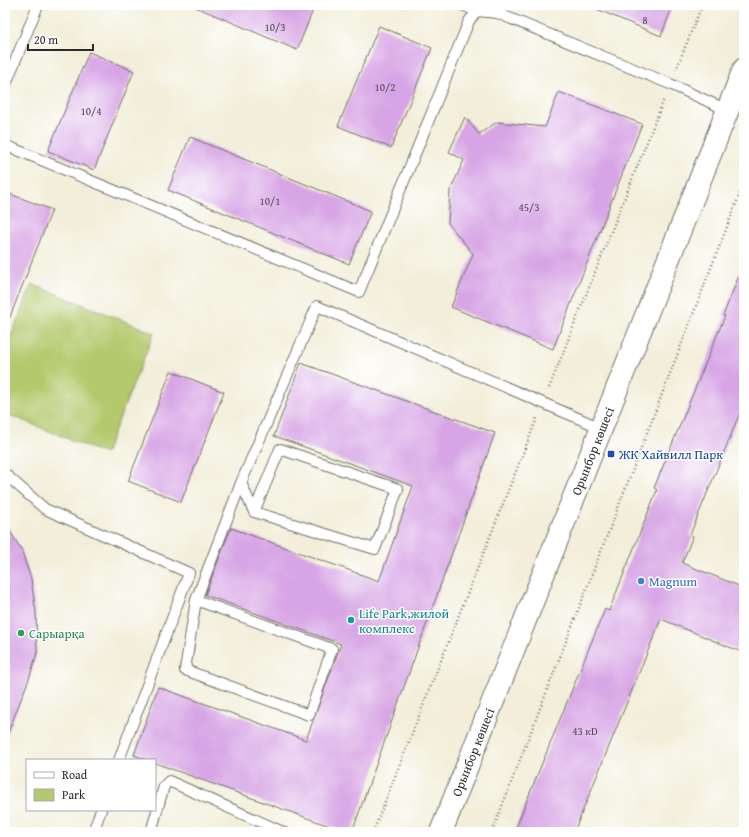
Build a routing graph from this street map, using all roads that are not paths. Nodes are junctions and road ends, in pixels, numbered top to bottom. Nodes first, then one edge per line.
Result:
1 (38, 5) edge
2 (462, 5) edge
3 (477, 12) junction
4 (744, 69) edge
5 (5, 86) edge
6 (728, 110) junction
7 (5, 145) edge
8 (601, 428) junction
9 (5, 474) edge
10 (241, 483) junction
11 (254, 512) junction
12 (196, 600) junction
13 (120, 759) edge
14 (101, 811) edge
15 (93, 832) edge
16 (151, 832) edge
17 (284, 832) edge
18 (441, 832) edge

1 - 5 lane
2 - 3 lane
3 - 6 lane
3 - 7 lane
4 - 6 street, Орынбор көшесі
6 - 8 street, Орынбор көшесі
8 - 10 lane
8 - 18 street, Орынбор көшесі
9 - 13 lane
10 - 11 lane
10 - 12 lane
11 - 11 lane
12 - 12 lane
14 - 15 lane
16 - 17 lane

